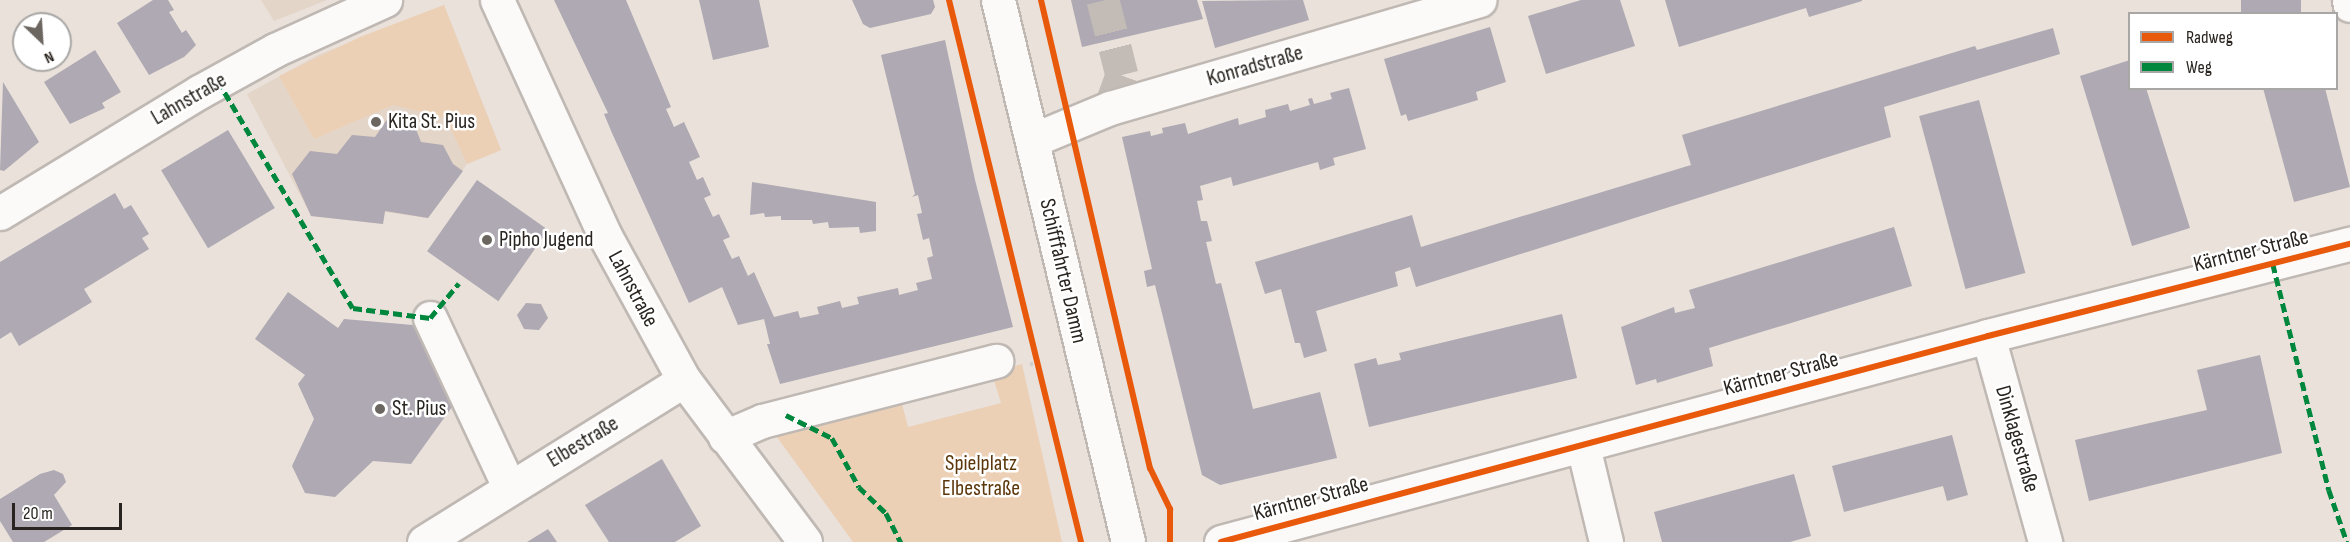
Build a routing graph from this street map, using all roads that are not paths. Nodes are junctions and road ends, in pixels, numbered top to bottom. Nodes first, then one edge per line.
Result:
1 (385, 0) edge
2 (497, 0) edge
3 (998, 0) edge
4 (1479, 0) edge
5 (2349, 0) edge
6 (2350, 5) edge
7 (1033, 140) junction
8 (0, 213) edge
9 (2350, 244) edge
10 (430, 318) dead end
11 (1988, 336) junction
12 (996, 361) dead end
13 (684, 380) junction
14 (725, 437) junction
15 (1583, 446) junction
16 (509, 487) junction
17 (424, 542) edge
18 (805, 542) edge
19 (1128, 542) edge
20 (1221, 542) edge
21 (1606, 542) edge
22 (2045, 542) edge

1 - 8 street, Lahnstraße
2 - 13 street, Lahnstraße
3 - 7 street, Schifffahrter Damm
4 - 7 street, Konradstraße
5 - 6 street
7 - 19 street, Schifffahrter Damm
9 - 11 street, Kärntner Straße
10 - 16 street
11 - 15 street, Kärntner Straße
11 - 22 street, Dinklagestraße
12 - 14 street
13 - 14 street
13 - 16 street, Elbestraße
14 - 18 street
15 - 20 street, Kärntner Straße
15 - 21 street
16 - 17 street, Elbestraße

